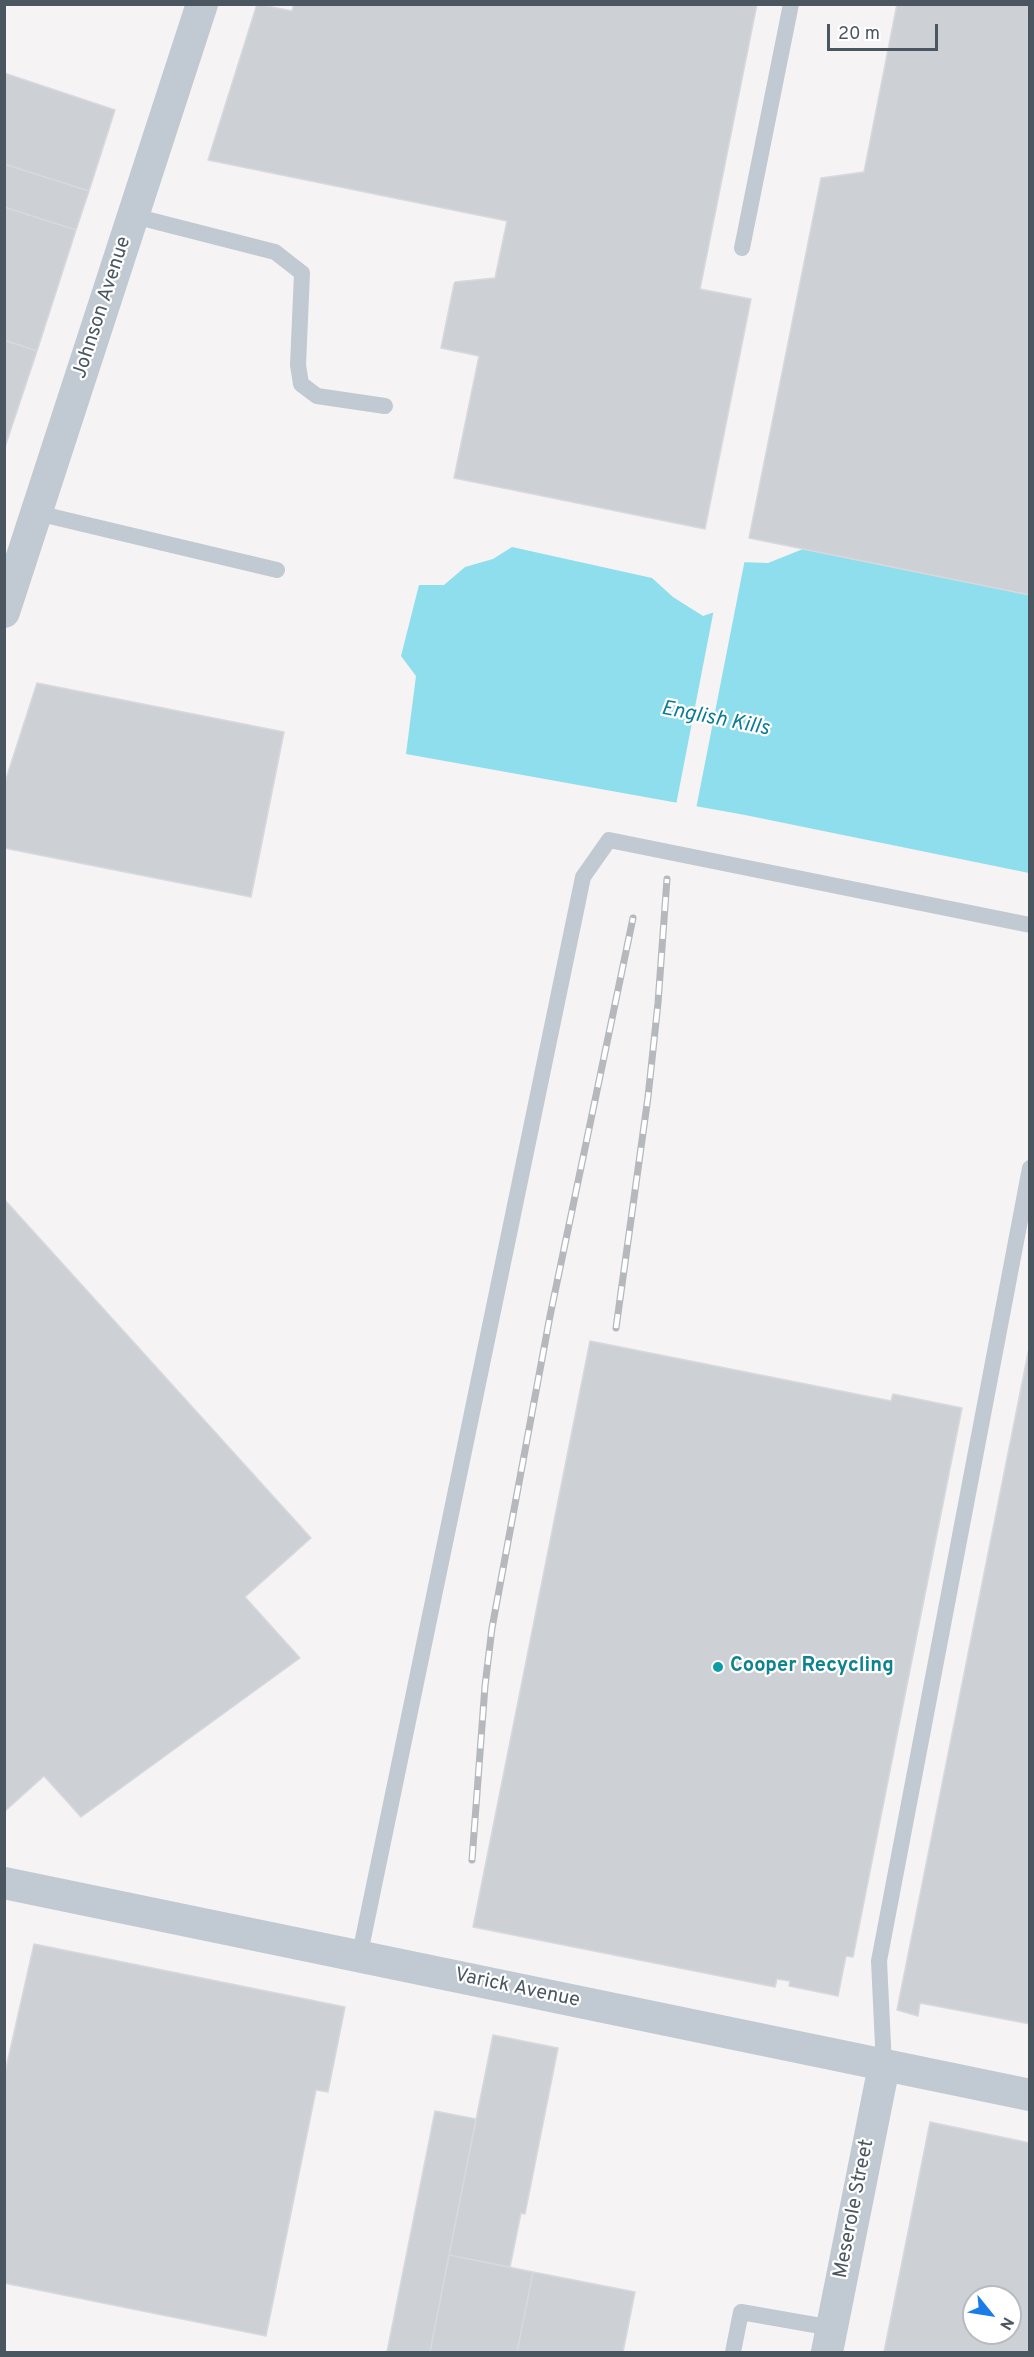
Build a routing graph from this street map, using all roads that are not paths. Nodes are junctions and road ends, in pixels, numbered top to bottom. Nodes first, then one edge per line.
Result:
1 (202, 4) edge
2 (791, 4) edge
3 (134, 216) junction
4 (742, 248) dead end
5 (385, 406) dead end
6 (37, 513) junction
7 (277, 570) dead end
8 (4, 612) edge
9 (1029, 925) edge
10 (1029, 1168) edge
11 (4, 1883) edge
12 (359, 1958) junction
13 (884, 2066) junction
14 (1029, 2095) edge
15 (830, 2340) edge
16 (732, 2352) edge

1 - 3 street, Johnson Avenue
2 - 4 lane
3 - 5 lane
3 - 6 street, Johnson Avenue
6 - 7 lane
6 - 8 street, Johnson Avenue
9 - 12 lane
10 - 13 lane
11 - 12 street, Varick Avenue
12 - 13 street, Varick Avenue
13 - 14 street, Varick Avenue
13 - 15 street, Meserole Street
15 - 16 lane

